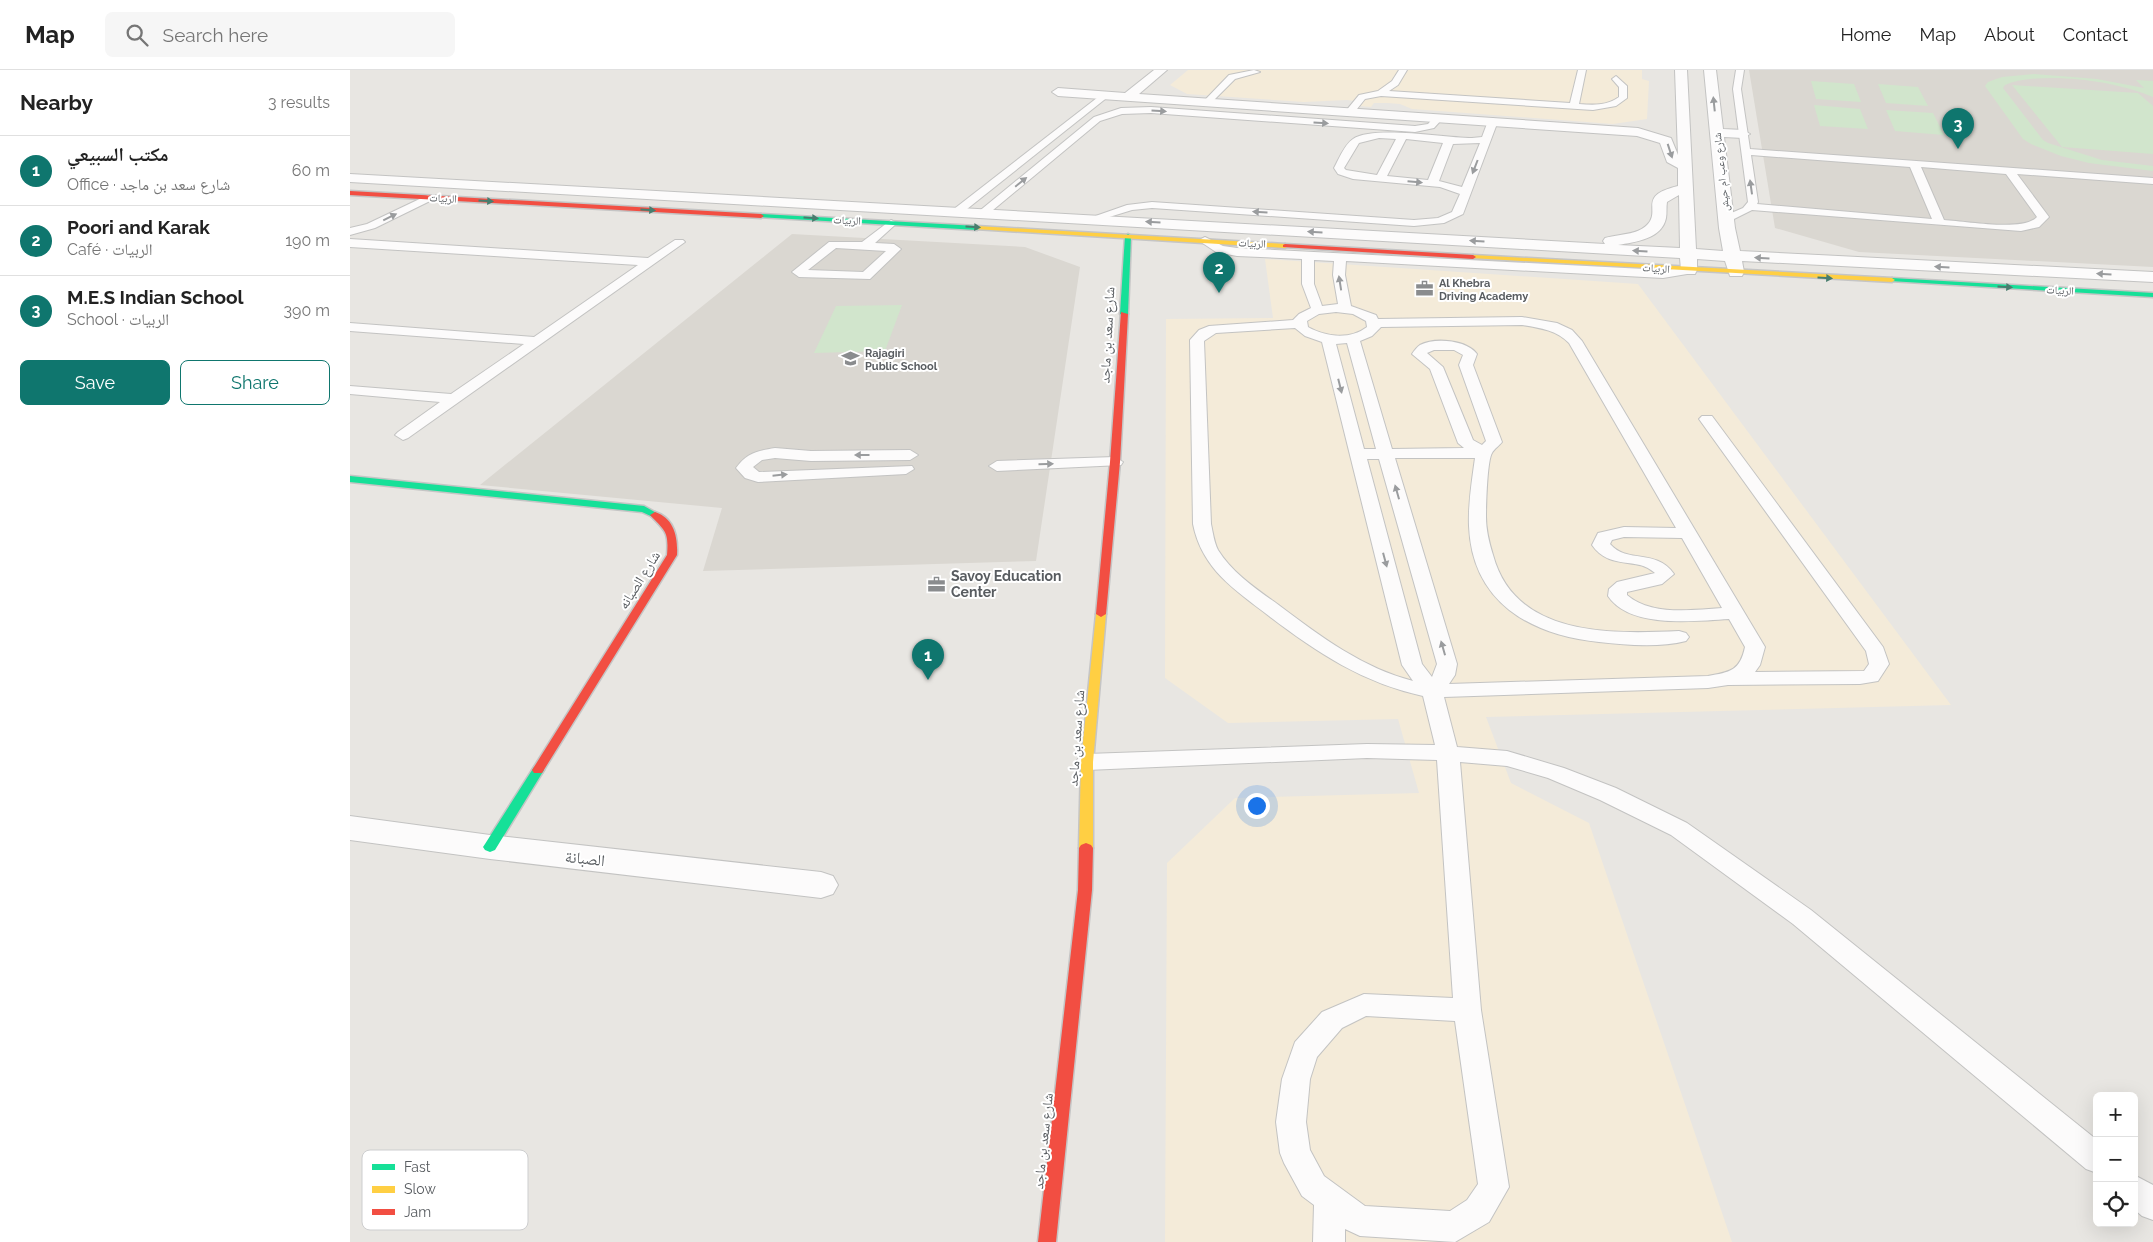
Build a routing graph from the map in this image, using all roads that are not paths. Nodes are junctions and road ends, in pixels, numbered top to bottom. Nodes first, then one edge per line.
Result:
1 (1161, 70) edge
2 (1403, 70) edge
3 (1582, 70) edge
4 (1681, 70) edge
5 (1710, 70) edge
6 (1740, 70) edge
7 (1256, 72) dead end
8 (1668, 77) dead end
9 (1616, 79) dead end
10 (1681, 86) junction
11 (1058, 92) dead end
12 (1382, 93) junction
13 (1106, 96) junction
14 (1128, 97) junction
15 (1207, 102) junction
16 (1682, 103) junction
17 (1574, 106) junction
18 (1670, 110) dead end
19 (1350, 112) junction
20 (1381, 114) junction
21 (1438, 118) junction
22 (1493, 121) junction
23 (1660, 125) dead end
24 (1621, 130) junction
25 (1717, 133) junction
26 (1743, 134) junction
27 (1402, 137) junction
28 (1485, 139) junction
29 (1449, 141) junction
30 (1746, 152) junction
31 (1914, 164) junction
32 (1685, 166) junction
33 (2010, 171) junction
34 (350, 178) edge
35 (1380, 179) junction
36 (2153, 181) edge
37 (1432, 184) junction
38 (1686, 189) junction
39 (1465, 192) junction
40 (350, 193) edge
41 (401, 196) junction
42 (428, 198) junction
43 (384, 204) dead end
44 (1751, 207) junction
45 (958, 210) junction
46 (983, 213) junction
47 (1093, 219) junction
48 (890, 223) junction
49 (1940, 223) junction
50 (1727, 224) junction
51 (350, 232) edge
52 (1744, 235) dead end
53 (1128, 236) junction
54 (1205, 240) junction
55 (1762, 241) dead end
56 (679, 242) dead end
57 (350, 243) edge
58 (865, 246) junction
59 (1568, 246) junction
60 (1308, 256) junction
61 (1732, 256) junction
62 (1340, 258) junction
63 (650, 262) junction
64 (1688, 262) junction
65 (1878, 264) junction
66 (1737, 273) junction
67 (2153, 277) edge
68 (2153, 295) edge
69 (1345, 309) junction
70 (1318, 310) junction
71 (1374, 323) junction
72 (1299, 324) junction
73 (350, 327) edge
74 (1328, 338) junction
75 (1352, 338) junction
76 (537, 341) junction
77 (350, 390) edge
78 (454, 399) junction
79 (1707, 419) dead end
80 (403, 435) dead end
81 (1358, 454) junction
82 (1386, 454) junction
83 (1483, 454) junction
84 (1115, 456) junction
85 (998, 460) dead end
86 (908, 462) joint
87 (350, 479) edge
88 (1688, 533) junction
89 (1735, 613) junction
90 (1679, 637) dead end
91 (1730, 679) junction
92 (1432, 691) junction
93 (1448, 753) junction
94 (1087, 762) junction
95 (350, 828) edge
96 (490, 847) junction
97 (821, 885) dead end
98 (1467, 1010) junction
99 (2093, 1155) edge
100 (2138, 1192) edge
101 (1330, 1200) junction
102 (2153, 1204) edge
103 (1430, 1234) edge
104 (1047, 1242) edge
105 (1330, 1242) edge

1 - 14 street
2 - 12 lane
3 - 17 lane
4 - 10 street
25 -> 5 street, شارع وعب ام حيش
6 - 26 lane
7 - 15 lane
8 - 10 street
9 - 17 lane
10 - 16 street
11 - 13 street
12 - 17 lane
12 - 19 lane
12 - 20 lane
13 - 14 street
13 - 45 lane
14 - 15 street
15 - 19 street
16 - 18 street
16 - 32 street
19 - 20 street
20 - 21 street
21 - 22 street
46 -> 21 lane
22 - 24 street
22 - 28 lane
23 - 24 street
24 -> 32 street
25 - 26 street
25 - 50 street, شارع وعب ام حيش
26 - 30 lane
27 - 29 lane
27 - 35 lane
27 - 35 lane
28 - 29 lane
28 -> 39 lane
29 - 37 lane
30 - 31 lane
44 -> 30 lane
31 - 33 lane
31 - 49 lane
32 - 38 street
33 - 36 lane
33 - 49 lane
34 - 45 street, الربيات
35 -> 37 lane
37 - 39 lane
38 - 59 street
38 - 64 street
39 -> 47 lane
40 - 41 street, الربيات
41 - 42 street, الربيات
41 - 43 lane
42 -> 48 street, الربيات
51 -> 42 lane
44 - 49 lane
44 - 50 lane
45 - 46 street, الربيات
46 - 47 street, الربيات
59 -> 47 street, الربيات
48 -> 53 street, الربيات
48 - 58 lane
50 - 52 street
50 - 61 street, شارع وعب ام حيش
53 - 54 street, الربيات
53 - 84 street, شارع سعد بن ماجد
54 - 60 lane
54 - 64 street, الربيات
55 - 65 street
56 - 63 lane
57 - 63 lane
58 - 58 lane
64 -> 59 street, الربيات
60 - 62 lane
60 - 70 lane
61 - 64 street, الربيات
65 -> 61 street, الربيات
61 - 66 street, شارع وعب ام حيش
62 - 64 lane
69 -> 62 lane
63 - 76 lane
64 - 66 street, الربيات
67 -> 65 street, الربيات
66 -> 68 street, الربيات
69 - 70 lane
69 - 71 lane
70 - 72 lane
71 - 75 lane
71 - 88 lane
72 - 74 lane
72 - 92 lane
73 - 76 lane
74 - 75 lane
74 -> 81 lane
75 - 82 lane
76 - 78 lane
77 - 78 lane
78 - 80 lane
79 - 91 lane
81 - 82 lane
81 -> 92 lane
82 - 83 lane
92 -> 82 lane
83 - 83 lane
83 - 90 lane
84 - 85 lane
84 - 94 street, شارع سعد بن ماجد
86 -> 86 lane
87 - 96 street, شارع الصبانه
88 - 89 lane
88 - 89 lane
89 - 91 lane
91 - 92 lane
92 - 93 lane
93 - 94 lane
93 - 98 lane
93 - 99 lane
94 - 104 street, شارع سعد بن ماجد
95 - 96 street, الصبانة
96 - 97 street, الصبانة
98 - 101 lane
98 - 103 lane
100 - 102 lane
101 - 103 lane
101 - 105 lane

